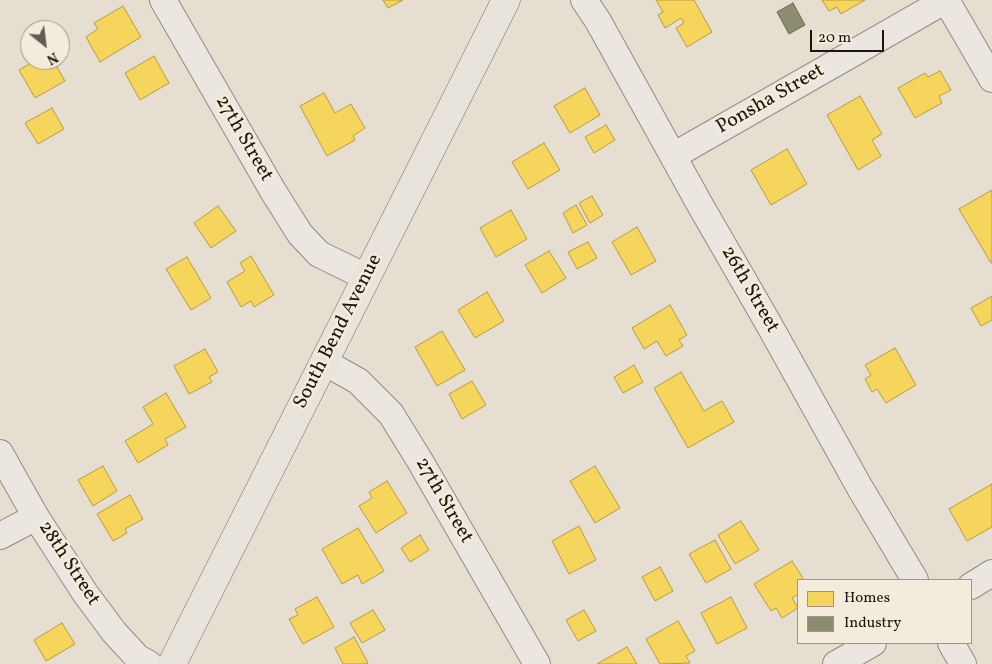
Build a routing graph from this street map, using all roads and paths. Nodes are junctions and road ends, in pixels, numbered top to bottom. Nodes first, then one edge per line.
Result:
1 (163, 0) edge
2 (506, 0) edge
3 (584, 0) edge
4 (946, 0) edge
5 (992, 79) edge
6 (674, 156) junction
7 (366, 277) junction
8 (324, 362) junction
9 (0, 453) edge
10 (36, 516) junction
11 (0, 536) edge
12 (992, 573) edge
13 (914, 579) edge
14 (972, 585) edge
15 (871, 644) edge
16 (952, 644) edge
17 (149, 664) edge
18 (172, 664) edge
19 (537, 664) edge
20 (836, 664) edge
21 (963, 664) edge

1 - 7 street, 27th Street
2 - 7 main road, South Bend Avenue
3 - 6 street, 26th Street
4 - 5 street
4 - 6 street, Ponsha Street
6 - 13 street, 26th Street
7 - 8 main road, South Bend Avenue
8 - 18 main road, South Bend Avenue
8 - 19 street, 27th Street
9 - 10 street, 28th Street
10 - 11 street
10 - 17 street, 28th Street
12 - 14 street
15 - 20 street
16 - 21 street

